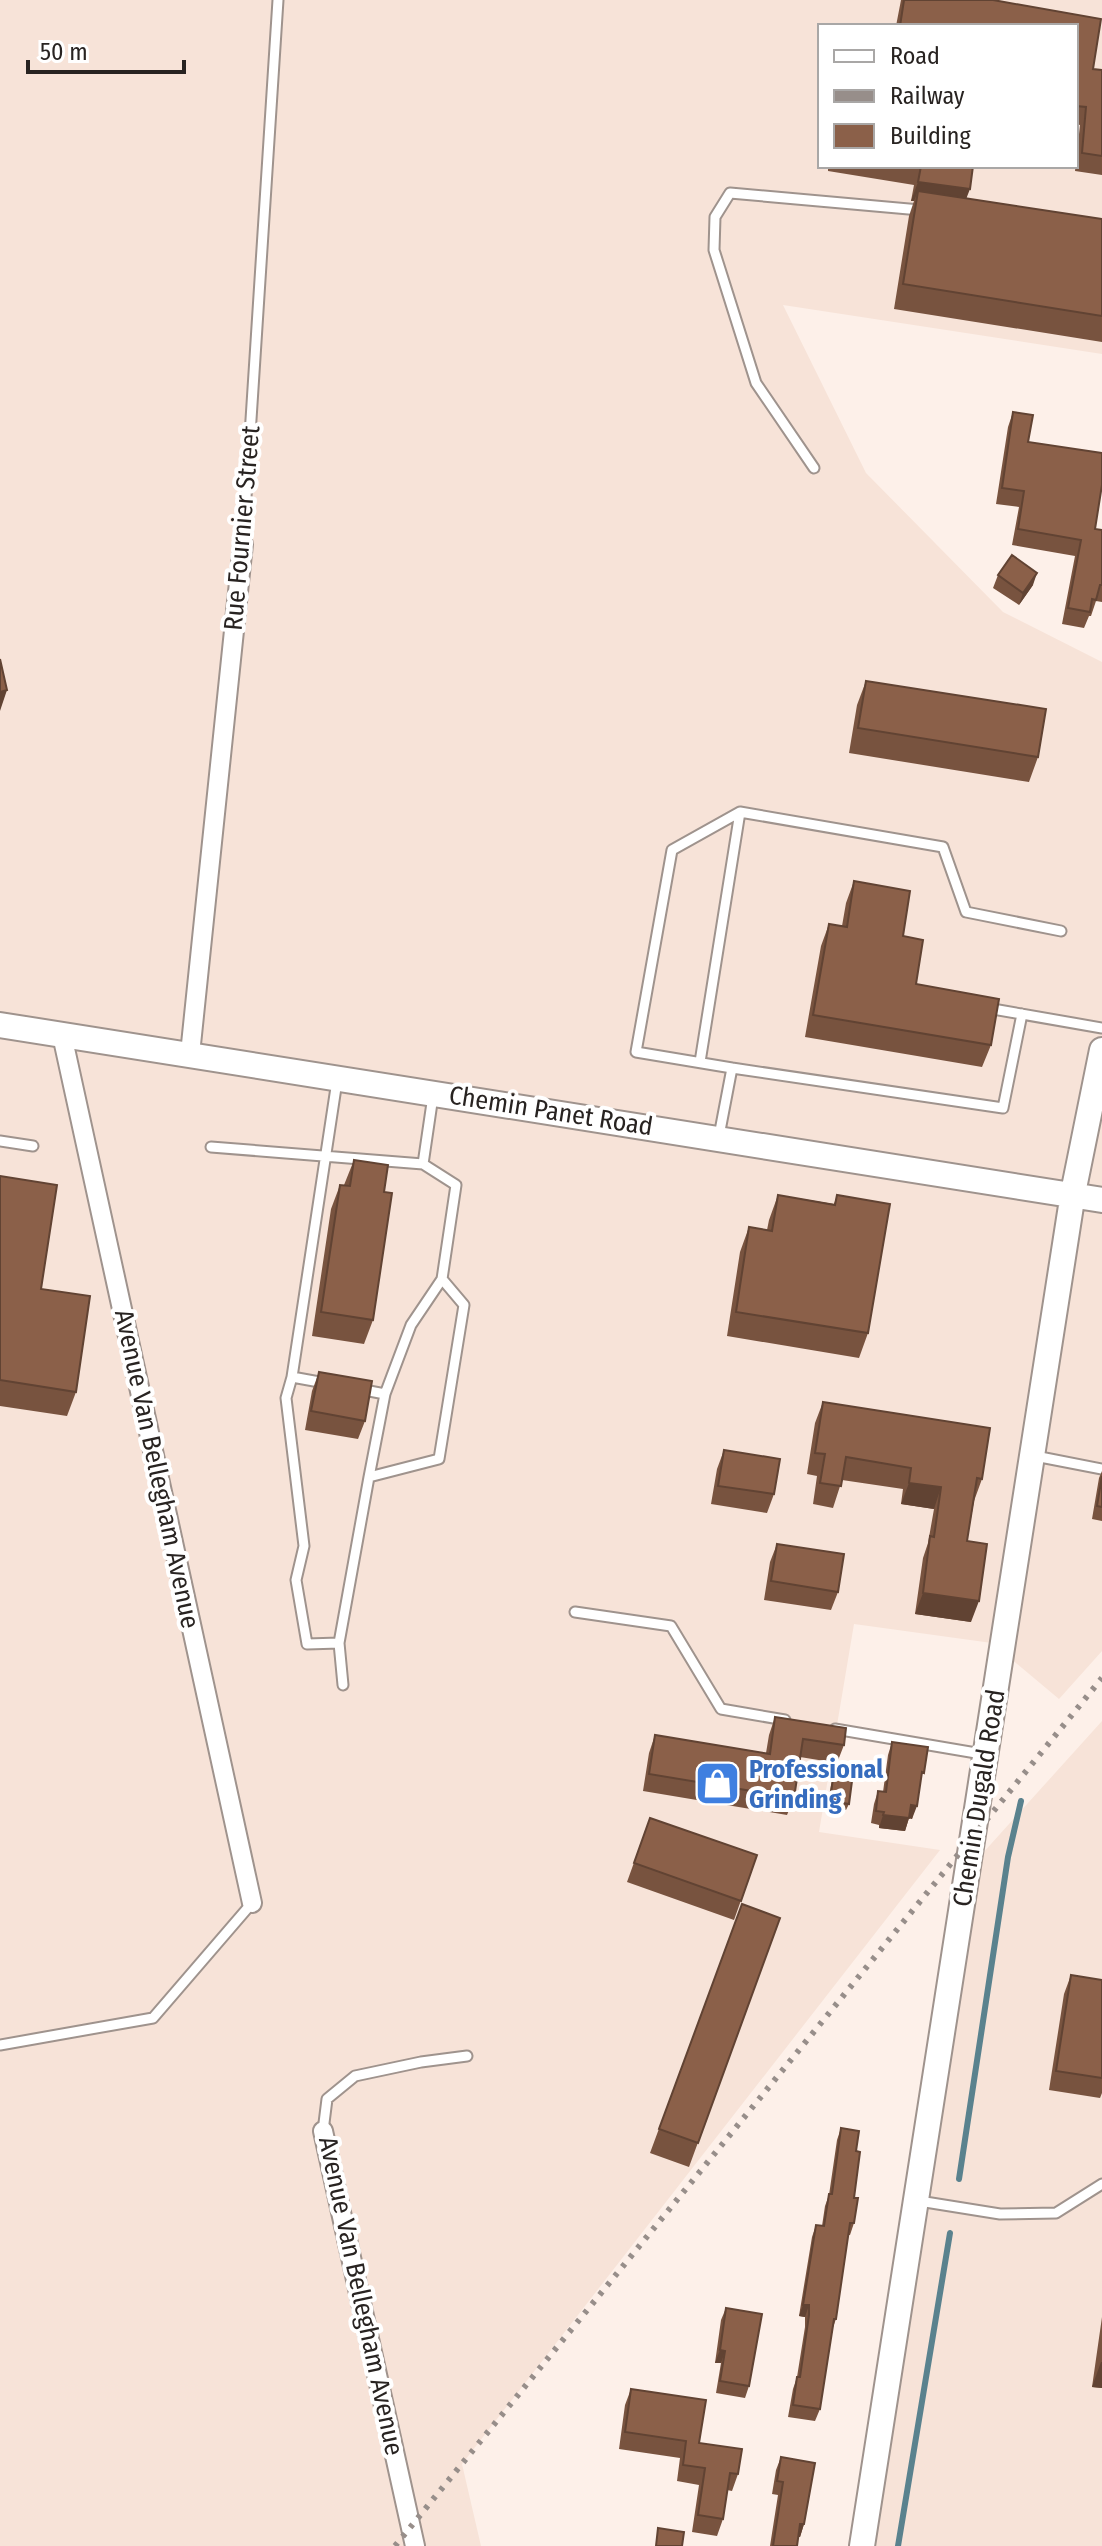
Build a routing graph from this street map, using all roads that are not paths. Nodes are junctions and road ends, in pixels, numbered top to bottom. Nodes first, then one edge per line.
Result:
1 (278, 0) edge
2 (928, 210) edge
3 (814, 468) dead end
4 (243, 544) joint
5 (740, 812) junction
6 (1061, 931) dead end
7 (975, 1006) edge
8 (1022, 1014) junction
9 (0, 1025) edge
10 (1102, 1028) edge
11 (62, 1035) junction
12 (1102, 1050) edge
13 (190, 1054) junction
14 (700, 1062) junction
15 (732, 1068) junction
16 (338, 1077) junction
17 (433, 1092) junction
18 (719, 1138) junction
19 (0, 1141) edge
20 (33, 1146) dead end
21 (211, 1147) dead end
22 (325, 1157) junction
23 (423, 1164) junction
24 (1073, 1193) junction
25 (1102, 1200) edge
26 (442, 1279) junction
27 (292, 1377) junction
28 (339, 1386) edge
29 (354, 1388) edge
30 (385, 1394) junction
31 (1032, 1456) junction
32 (1102, 1469) edge
33 (369, 1477) junction
34 (575, 1612) dead end
35 (339, 1643) junction
36 (343, 1685) dead end
37 (797, 1722) edge
38 (827, 1727) edge
39 (986, 1754) junction
40 (252, 1903) joint
41 (0, 2045) edge
42 (467, 2056) dead end
43 (323, 2131) joint
44 (1102, 2184) edge
45 (916, 2200) junction
46 (415, 2546) edge
47 (862, 2546) edge

1 - 4 lane, Rue Fournier Street
2 - 3 lane
4 - 13 street, Rue Fournier Street
5 - 6 lane
5 - 14 lane
5 - 14 lane
7 - 8 lane
8 - 10 lane
8 - 15 lane
9 - 11 street, Chemin Panet Road
11 - 13 street, Chemin Panet Road
11 - 40 street, Avenue Van Bellegham Avenue
12 - 24 street, Chemin Dugald Road
13 - 16 street, Chemin Panet Road
14 - 15 lane
15 - 18 lane
16 - 17 street, Chemin Panet Road
16 - 22 lane
17 - 18 street, Chemin Panet Road
17 - 23 lane
18 - 24 street, Chemin Panet Road
19 - 20 lane
21 - 22 lane
22 - 23 lane
22 - 27 lane
23 - 26 lane
24 - 25 street, Chemin Panet Road
24 - 31 street, Chemin Dugald Road
26 - 30 lane
26 - 33 lane
27 - 28 lane
27 - 35 lane
29 - 30 lane
30 - 33 lane
31 - 32 lane
31 - 39 street, Chemin Dugald Road
33 - 35 lane
34 - 37 lane
35 - 36 lane
38 - 39 lane
39 - 45 street, Chemin Dugald Road
40 - 41 lane
42 - 43 lane, Avenue Van Bellegham Avenue
43 - 46 street, Avenue Van Bellegham Avenue
44 - 45 lane
45 - 47 street, Chemin Dugald Road

